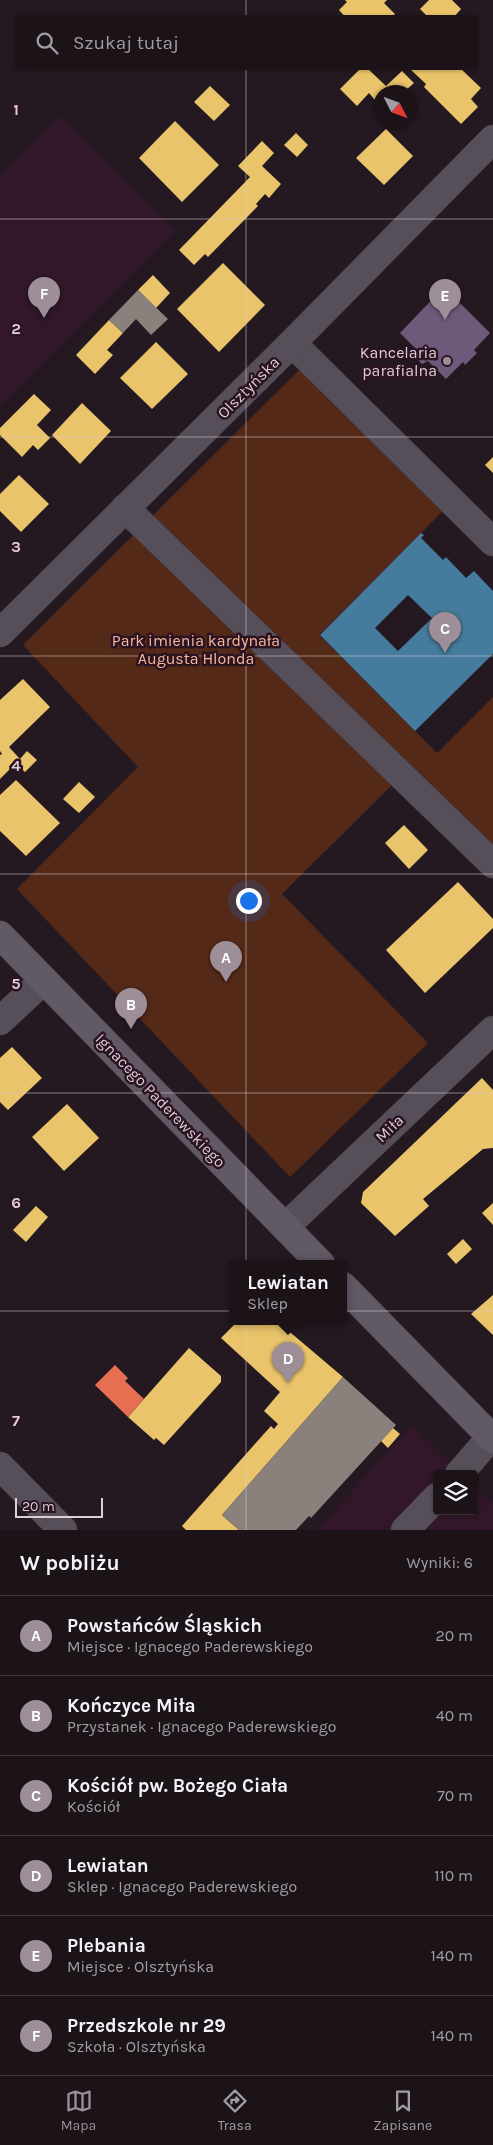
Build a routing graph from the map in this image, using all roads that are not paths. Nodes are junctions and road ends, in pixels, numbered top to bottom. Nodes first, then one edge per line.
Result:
1 (493, 139) edge
2 (292, 343) junction
3 (125, 508) junction
4 (493, 542) edge
5 (0, 633) edge
6 (493, 864) edge
7 (0, 935) edge
8 (44, 980) junction
9 (0, 1022) edge
10 (493, 1030) edge
11 (285, 1228) junction
12 (318, 1260) edge
13 (347, 1290) edge
14 (492, 1438) edge
15 (0, 1466) edge
16 (463, 1470) edge
17 (433, 1501) edge
18 (63, 1530) edge
19 (405, 1530) edge

1 - 2 street, Olsztyńska
2 - 3 street, Olsztyńska
2 - 4 street
3 - 5 street, Olsztyńska
3 - 6 street
7 - 8 main road, Ignacego Paderewskiego
8 - 9 street
8 - 11 main road, Ignacego Paderewskiego
10 - 11 street, Miła
11 - 12 main road, Ignacego Paderewskiego
13 - 14 main road
14 - 16 street
15 - 18 street
17 - 19 street

